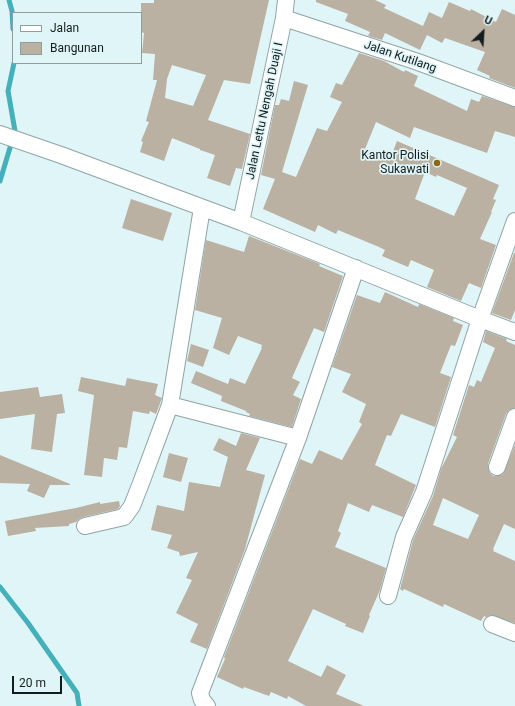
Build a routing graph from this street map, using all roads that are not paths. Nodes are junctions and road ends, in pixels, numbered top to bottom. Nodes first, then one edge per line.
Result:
1 (286, 0) edge
2 (284, 18) junction
3 (515, 98) edge
4 (0, 134) edge
5 (202, 208) junction
6 (515, 221) edge
7 (241, 222) junction
8 (356, 268) junction
9 (480, 319) junction
10 (515, 332) edge
11 (170, 405) junction
12 (515, 417) edge
13 (298, 438) junction
14 (497, 467) dead end
15 (84, 526) dead end
16 (388, 596) dead end
17 (492, 624) dead end
18 (515, 633) edge
19 (207, 706) edge

1 - 2 street, Jalan Lettu Nengah Duaji I
2 - 3 street, Jalan Kutilang
2 - 7 street, Jalan Lettu Nengah Duaji I
4 - 5 street
5 - 7 street
5 - 11 street
6 - 9 street
7 - 8 street
8 - 9 street
8 - 13 street
9 - 10 street
9 - 16 street
11 - 13 street
11 - 15 street
12 - 14 street
13 - 19 street
17 - 18 street

